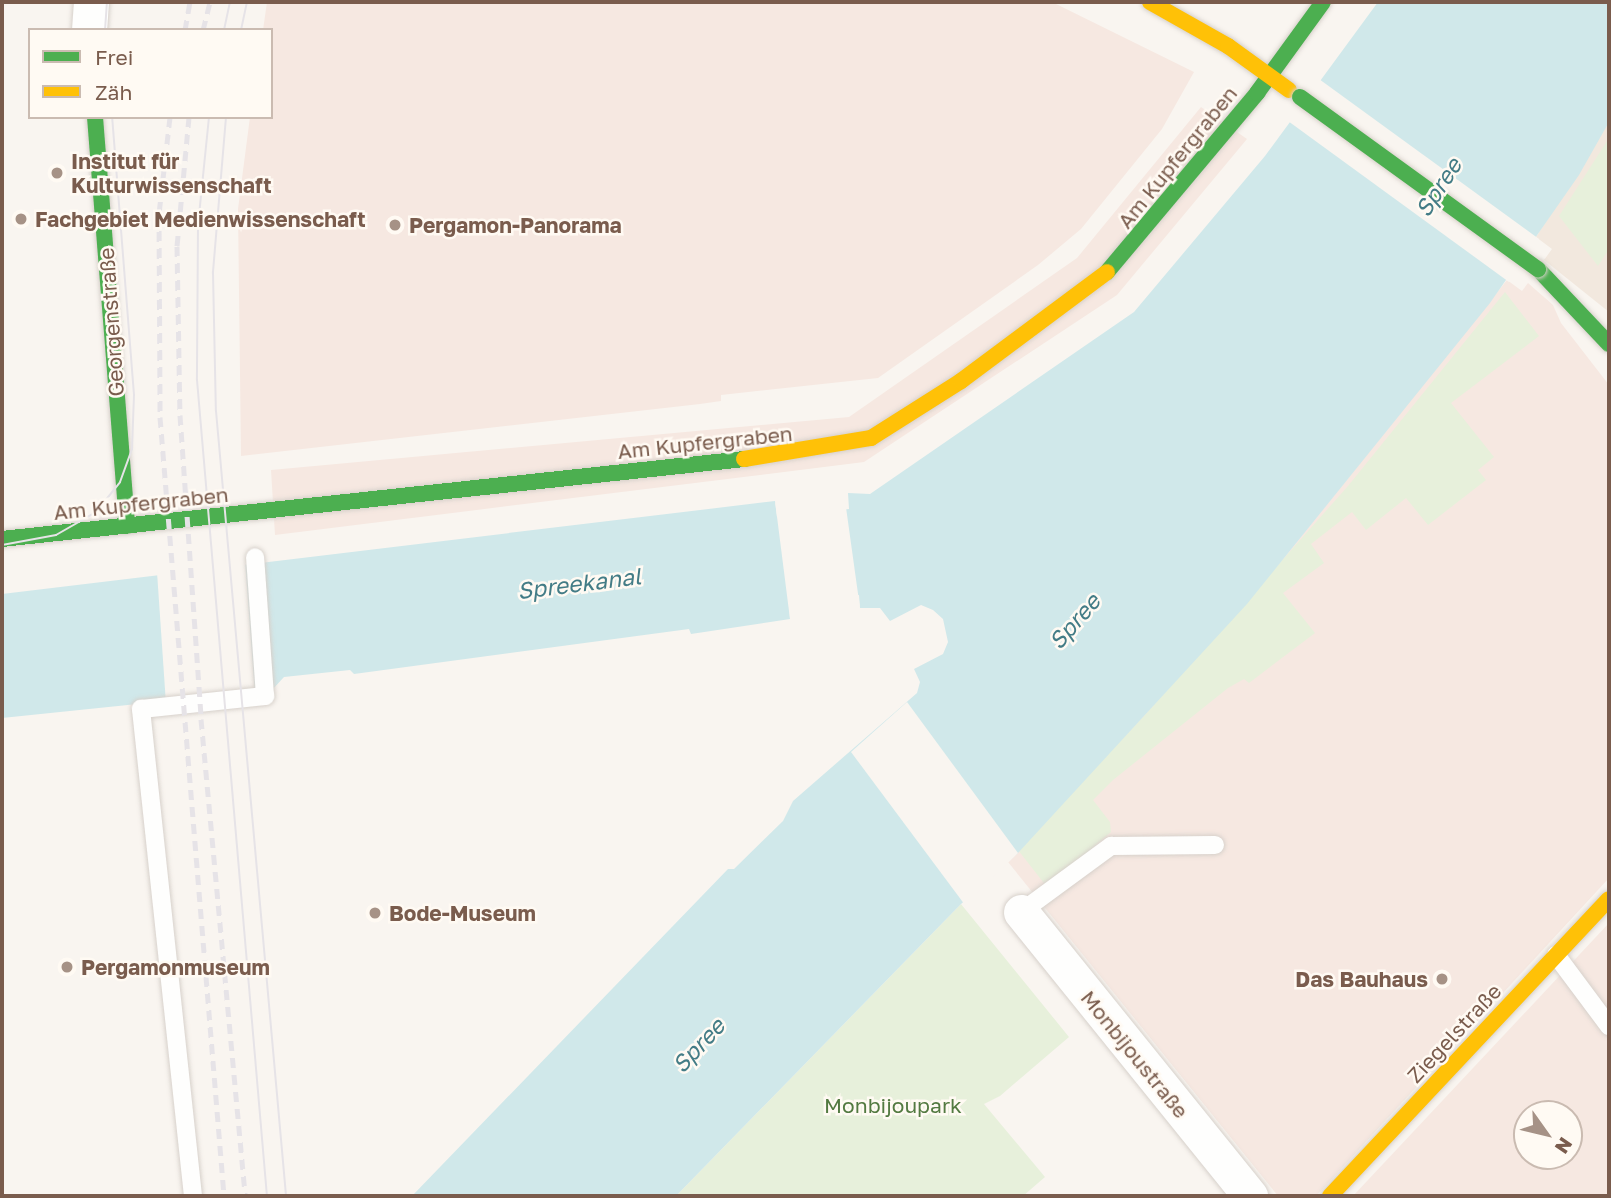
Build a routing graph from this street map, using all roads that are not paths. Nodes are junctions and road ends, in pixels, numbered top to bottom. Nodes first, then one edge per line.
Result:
1 (91, 2) edge
2 (1150, 2) edge
3 (1324, 2) edge
4 (89, 28) edge
5 (1270, 76) junction
6 (95, 119) edge
7 (1609, 344) edge
8 (127, 526) junction
9 (2, 539) edge
10 (255, 557) dead end
11 (1215, 845) dead end
12 (1609, 899) edge
13 (1021, 912) joint
14 (1556, 955) junction
15 (1609, 1026) edge
16 (193, 1196) edge
17 (1250, 1196) edge
18 (1330, 1196) edge

1 - 4 street
2 - 5 street
3 - 5 street, Am Kupfergraben
5 - 7 street, bridge
5 - 8 street, Am Kupfergraben
6 - 8 street, Georgenstraße
8 - 9 street, Am Kupfergraben
10 - 16 lane
11 - 13 lane
12 - 14 street, Ziegelstraße
13 - 17 street, Monbijoustraße
14 - 15 lane
14 - 18 street, Ziegelstraße

